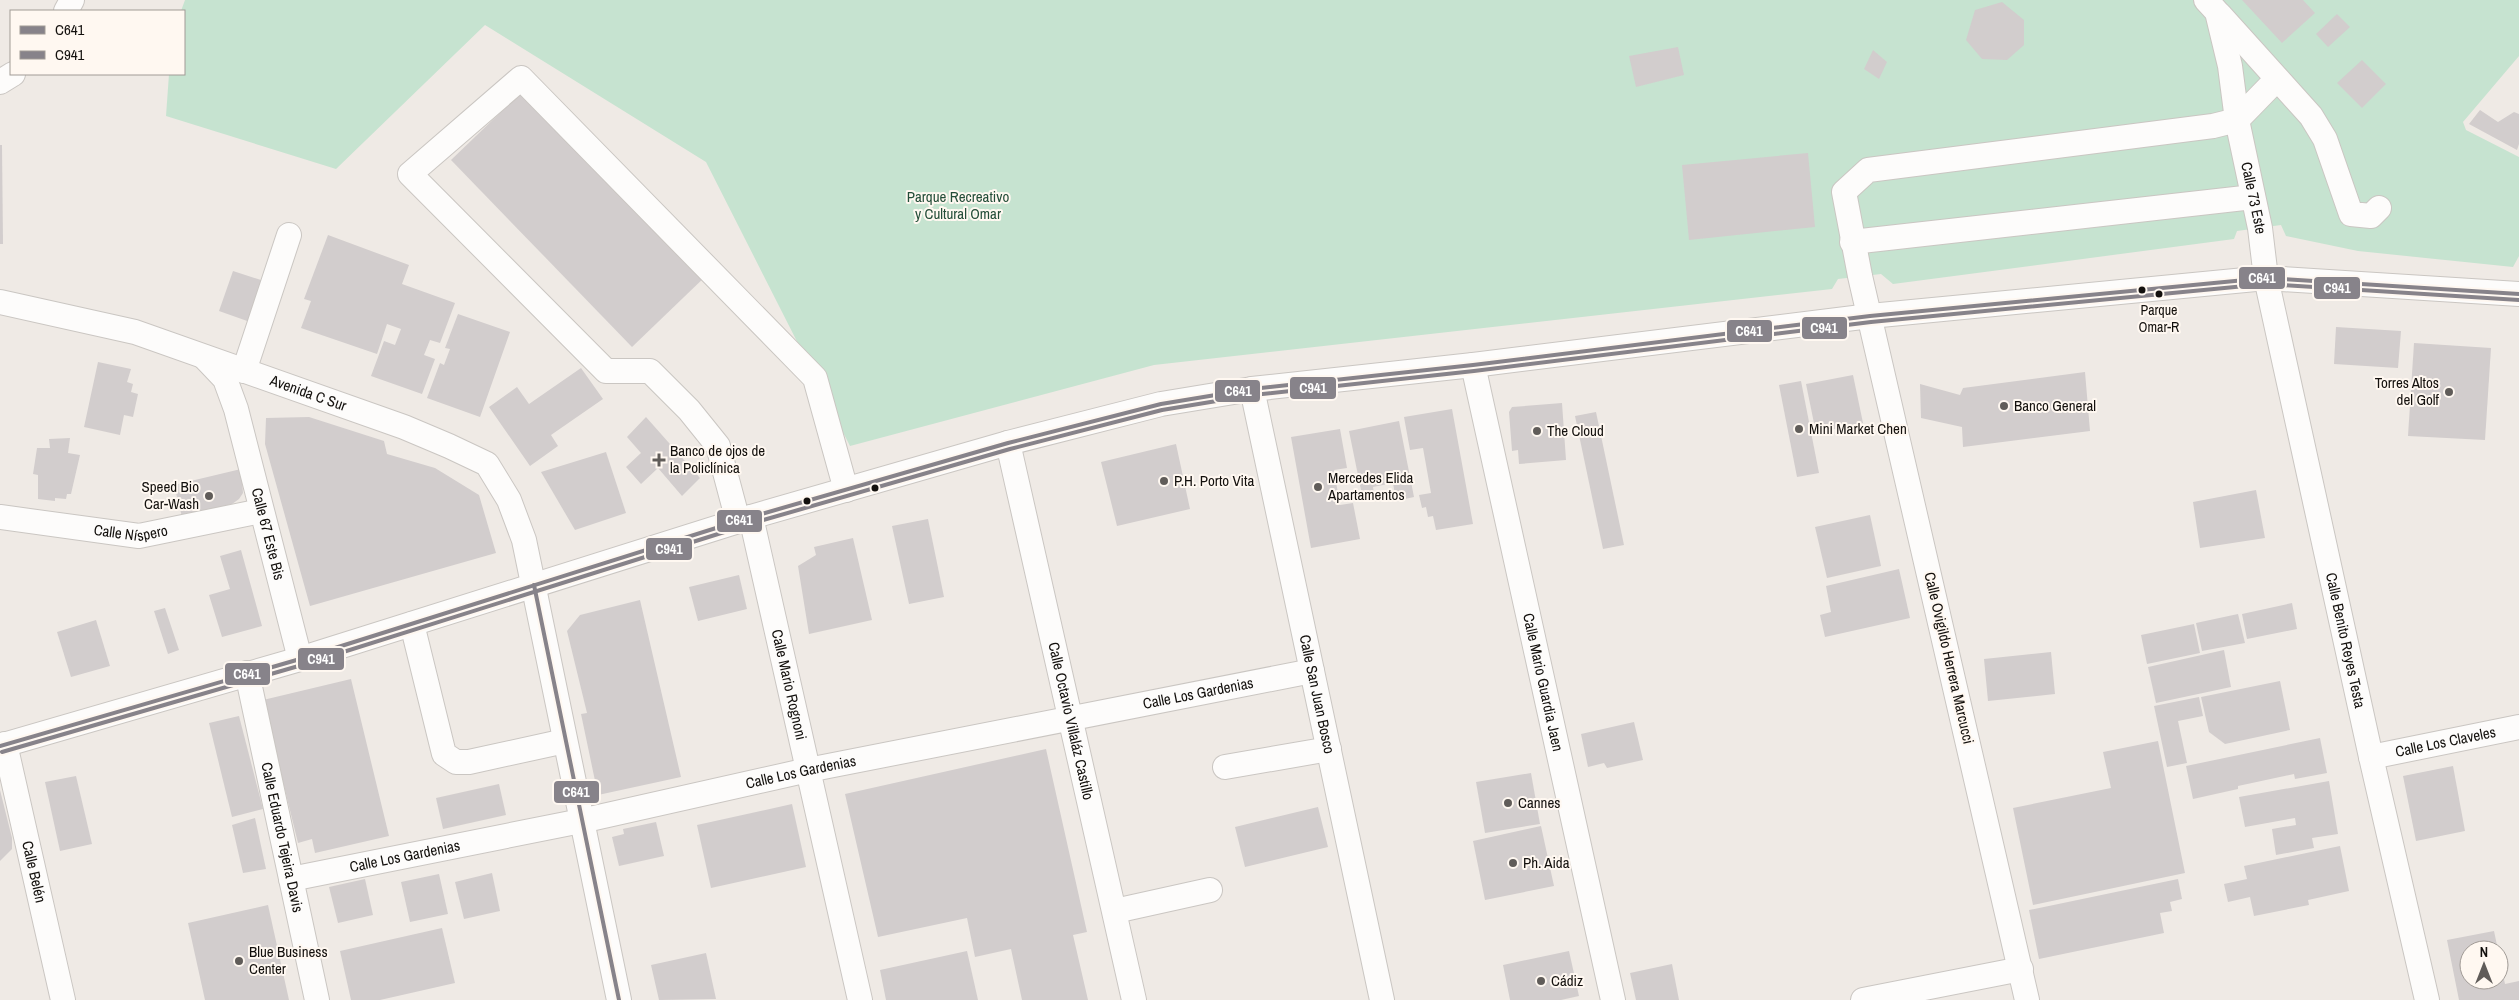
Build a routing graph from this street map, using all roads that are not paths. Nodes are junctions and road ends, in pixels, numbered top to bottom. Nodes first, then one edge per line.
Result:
1 (2212, 6) edge
2 (11, 75) edge
3 (2276, 80) junction
4 (0, 82) edge
5 (2237, 120) junction
6 (2253, 197) junction
7 (2379, 208) dead end
8 (289, 235) dead end
9 (1852, 242) junction
10 (2266, 278) junction
11 (2517, 291) edge
12 (0, 302) edge
13 (1870, 316) junction
14 (204, 357) junction
15 (1473, 365) junction
16 (244, 371) junction
17 (1252, 389) junction
18 (336, 403) junction
19 (236, 409) junction
20 (1008, 443) junction
21 (846, 490) junction
22 (261, 511) junction
23 (0, 517) edge
24 (745, 519) junction
25 (534, 584) junction
26 (412, 624) junction
27 (300, 659) junction
28 (1312, 670) junction
29 (247, 673) junction
30 (1071, 717) junction
31 (2519, 727) edge
32 (565, 741) junction
33 (2, 745) edge
34 (1329, 749) junction
35 (2371, 756) junction
36 (1225, 767) dead end
37 (808, 770) junction
38 (581, 821) junction
39 (290, 879) junction
40 (1210, 890) dead end
41 (1114, 911) junction
42 (2021, 968) junction
43 (63, 1000) edge
44 (317, 1000) edge
45 (619, 1000) edge
46 (860, 1000) edge
47 (1134, 1000) edge
48 (1382, 1000) edge
49 (1612, 1000) edge
50 (1862, 1000) edge
51 (2027, 1000) edge
52 (2427, 1000) edge

1 - 3 street
1 - 5 street, Calle 73 Este
2 - 4 street
3 - 5 street
3 - 7 street
5 - 6 street, Calle 73 Este
5 - 9 street, Calle Ovigildo Herrera Marcucci
6 - 9 street
6 - 10 street, Calle 73 Este
8 - 16 street
9 - 13 street, Calle Ovigildo Herrera Marcucci
10 - 11 street
10 - 13 street
10 - 35 street, Calle Benito Reyes Testa
12 - 14 street, Avenida C Sur
13 - 15 street
13 - 42 street, Calle Ovigildo Herrera Marcucci
14 - 16 street, Avenida C Sur
14 - 19 street, Calle 67 Este Bis
15 - 17 street
15 - 49 street, Calle Mario Guardia Jaen
16 - 18 street, Avenida C Sur
17 - 20 street
17 - 28 street, Calle San Juan Bosco
18 - 19 street
18 - 25 street, Avenida C Sur
19 - 22 street, Calle 67 Este Bis
20 - 21 street
20 - 30 street, Calle Octavio Villaláz Castillo
21 - 24 street
21 - 24 street, Calle Mario Rognoni
22 - 23 street, Calle Níspero
22 - 27 street, Calle 67 Este Bis
24 - 25 street
24 - 37 street, Calle Mario Rognoni
25 - 26 street
25 - 32 street, Avenida C Sur
26 - 27 street
26 - 32 street
27 - 29 street
28 - 30 street, Calle Los Gardenias
28 - 34 street, Calle San Juan Bosco
29 - 33 street
29 - 39 street, Calle Eduardo Tejeira Davis
30 - 37 street, Calle Los Gardenias
30 - 41 street, Calle Octavio Villaláz Castillo
31 - 35 street, Calle Los Claveles
32 - 38 street, Avenida C Sur
33 - 43 street, Calle Belén
34 - 36 street
34 - 48 street, Calle San Juan Bosco
35 - 52 street, Calle Benito Reyes Testa
37 - 38 street, Calle Los Gardenias
37 - 46 street, Calle Mario Rognoni
38 - 39 street, Calle Los Gardenias
38 - 45 street, Avenida C Sur
39 - 44 street, Calle Eduardo Tejeira Davis
40 - 41 street
41 - 47 street, Calle Octavio Villaláz Castillo
42 - 50 street
42 - 51 street, Calle Ovigildo Herrera Marcucci

